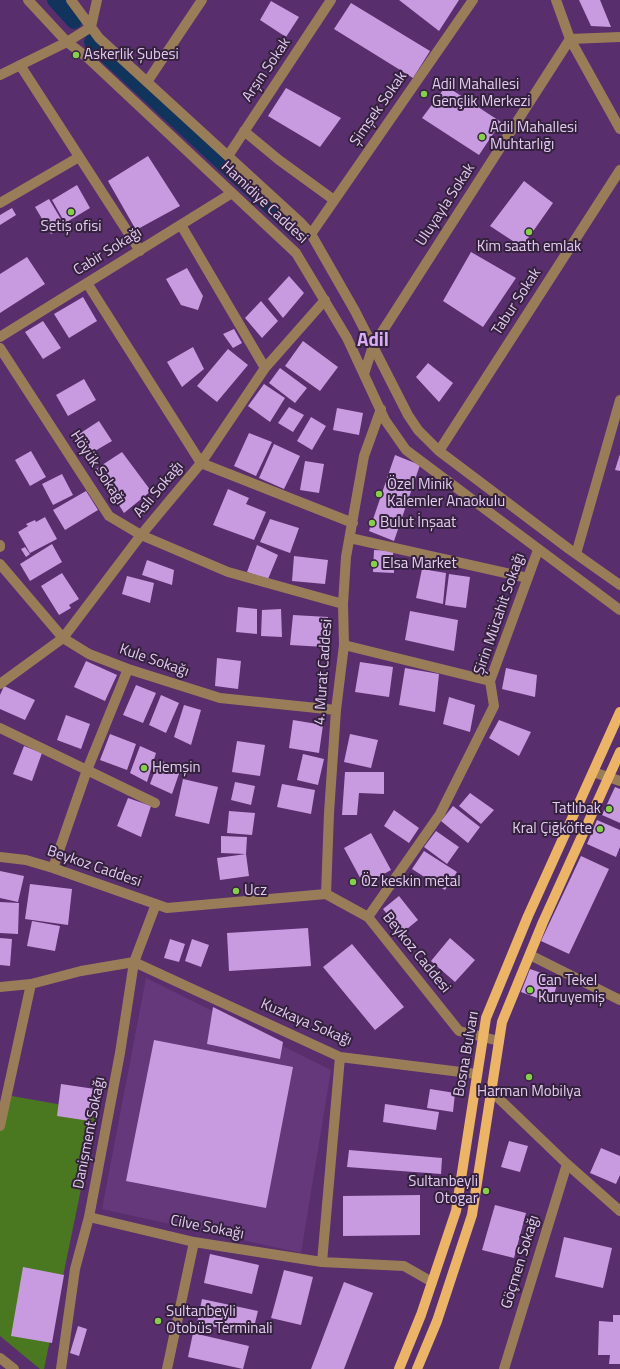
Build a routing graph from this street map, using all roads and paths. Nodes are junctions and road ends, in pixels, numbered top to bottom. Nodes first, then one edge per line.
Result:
1 (28, 0) edge
2 (70, 0) edge
3 (96, 0) edge
4 (202, 0) edge
5 (331, 0) edge
6 (473, 0) edge
7 (556, 0) edge
8 (91, 27) junction
9 (620, 37) edge
10 (570, 39) junction
11 (67, 42) junction
12 (20, 65) junction
13 (0, 75) edge
14 (147, 82) junction
15 (620, 129) edge
16 (244, 131) junction
17 (228, 156) junction
18 (79, 157) junction
19 (620, 170) edge
20 (232, 193) junction
21 (334, 200) junction
22 (0, 204) edge
23 (181, 225) junction
24 (311, 234) junction
25 (140, 251) junction
26 (87, 283) junction
27 (325, 300) junction
28 (0, 337) edge
29 (373, 346) junction
30 (0, 348) edge
31 (265, 368) junction
32 (364, 374) junction
33 (620, 400) edge
34 (381, 409) junction
35 (440, 451) junction
36 (200, 463) junction
37 (353, 523) junction
38 (141, 535) junction
39 (350, 538) junction
40 (538, 550) junction
41 (576, 554) junction
42 (0, 564) edge
43 (528, 578) junction
44 (620, 585) edge
45 (343, 604) junction
46 (620, 610) edge
47 (63, 638) junction
48 (344, 645) junction
49 (128, 669) junction
50 (490, 681) junction
51 (0, 684) edge
52 (336, 710) junction
53 (620, 712) edge
54 (0, 728) edge
55 (620, 752) edge
56 (87, 770) junction
57 (593, 772) junction
58 (609, 777) junction
59 (620, 781) edge
60 (155, 803) dead end
61 (0, 857) edge
62 (53, 868) junction
63 (326, 894) junction
64 (156, 904) junction
65 (368, 917) junction
66 (530, 955) junction
67 (134, 962) junction
68 (31, 984) junction
69 (0, 987) edge
70 (620, 1000) edge
71 (483, 1038) junction
72 (498, 1041) junction
73 (340, 1056) junction
74 (477, 1074) junction
75 (491, 1091) junction
76 (0, 1126) edge
77 (567, 1164) junction
78 (620, 1211) edge
79 (89, 1217) junction
80 (194, 1242) junction
81 (322, 1262) junction
82 (432, 1282) junction
83 (0, 1358) edge
84 (506, 1368) edge
85 (14, 1369) edge
86 (61, 1369) edge
87 (167, 1369) edge
88 (399, 1369) edge
89 (417, 1369) edge

1 - 11 street, Hamidiye Caddesi
2 - 8 street, Hamidiye Caddesi
3 - 8 street
4 - 14 street
5 - 16 street, Arşın Sokak
6 - 21 street, Şimşek Sokak
7 - 10 street
8 - 11 street
8 - 14 street, Hamidiye Caddesi
9 - 10 street
10 - 15 street
10 - 29 street, Uluyayla Sokak
11 - 12 street
11 - 20 street, Hamidiye Caddesi
12 - 13 street
12 - 18 street
14 - 17 street, Hamidiye Caddesi
16 - 17 street, Arşın Sokak
16 - 21 street
17 - 24 street, Hamidiye Caddesi
18 - 22 street
18 - 25 street
19 - 35 street, Tabur Sokak
20 - 23 street, Cabir Sokağı
20 - 27 street, Hamidiye Caddesi
21 - 24 street, Şimşek Sokak
23 - 25 street, Cabir Sokağı
23 - 31 street
24 - 29 street, Hamidiye Caddesi
25 - 26 street, Cabir Sokağı
26 - 28 street, Cabir Sokağı
26 - 36 street
27 - 31 street, Aslı Sokağı
27 - 32 street, Hamidiye Caddesi
29 - 32 street, Uluyayla Sokak
29 - 35 street, Hamidiye Caddesi
30 - 38 street, Höyük Sokağı
31 - 36 street, Aslı Sokağı
32 - 34 street, Hamidiye Caddesi
33 - 41 street
34 - 37 street, 4. Murat Caddesi
34 - 40 street, Hamidiye Caddesi
35 - 41 street, Hamidiye Caddesi
36 - 37 street
36 - 38 street, Aslı Sokağı
37 - 39 street, 4. Murat Caddesi
38 - 45 street, Höyük Sokağı
38 - 47 street, Aslı Sokağı
39 - 43 street
39 - 45 street, 4. Murat Caddesi
40 - 43 street, Şirin Mücahit Sokağı
40 - 46 street, Hamidiye Caddesi
41 - 44 street, Hamidiye Caddesi
42 - 47 street, Kule Sokağı
43 - 50 street, Şirin Mücahit Sokağı
45 - 48 street, 4. Murat Caddesi
47 - 49 street, Kule Sokağı
47 - 51 street, Aslı Sokağı
48 - 50 street
48 - 52 street, 4. Murat Caddesi
49 - 52 street, Kule Sokağı
49 - 56 street
50 - 65 street, Şirin Mücahit Sokağı
52 - 63 street, 4. Murat Caddesi
53 - 57 main road, Bosna Bulvarı
54 - 56 street
55 - 58 main road, Bosna Bulvarı
56 - 60 street
56 - 62 street
57 - 58 street
57 - 71 main road, Bosna Bulvarı
58 - 59 street
58 - 66 main road, Bosna Bulvarı
61 - 62 street, Beykoz Caddesi
62 - 64 street, Beykoz Caddesi
63 - 64 street, Beykoz Caddesi
63 - 65 street, Beykoz Caddesi
64 - 67 street, Danişment Sokağı
65 - 71 street, Beykoz Caddesi
66 - 70 street
66 - 72 main road, Bosna Bulvarı
67 - 68 street
67 - 73 street, Kuzkaya Sokağı
67 - 79 street, Danişment Sokağı
68 - 69 street
68 - 76 street
71 - 72 street, Beykoz Caddesi
71 - 74 main road, Bosna Bulvarı
72 - 75 main road, Bosna Bulvarı
73 - 74 street, Kuzkaya Sokağı
73 - 81 street
74 - 82 main road, Bosna Bulvarı
75 - 77 street
75 - 89 main road, Bosna Bulvarı
77 - 78 street
77 - 84 street, Göçmen Sokağı
79 - 80 street, Cilve Sokağı
79 - 86 street, Danişment Sokağı
80 - 81 street, Cilve Sokağı
80 - 87 street
81 - 82 street, Cilve Sokağı
82 - 88 main road, Bosna Bulvarı
83 - 85 street

